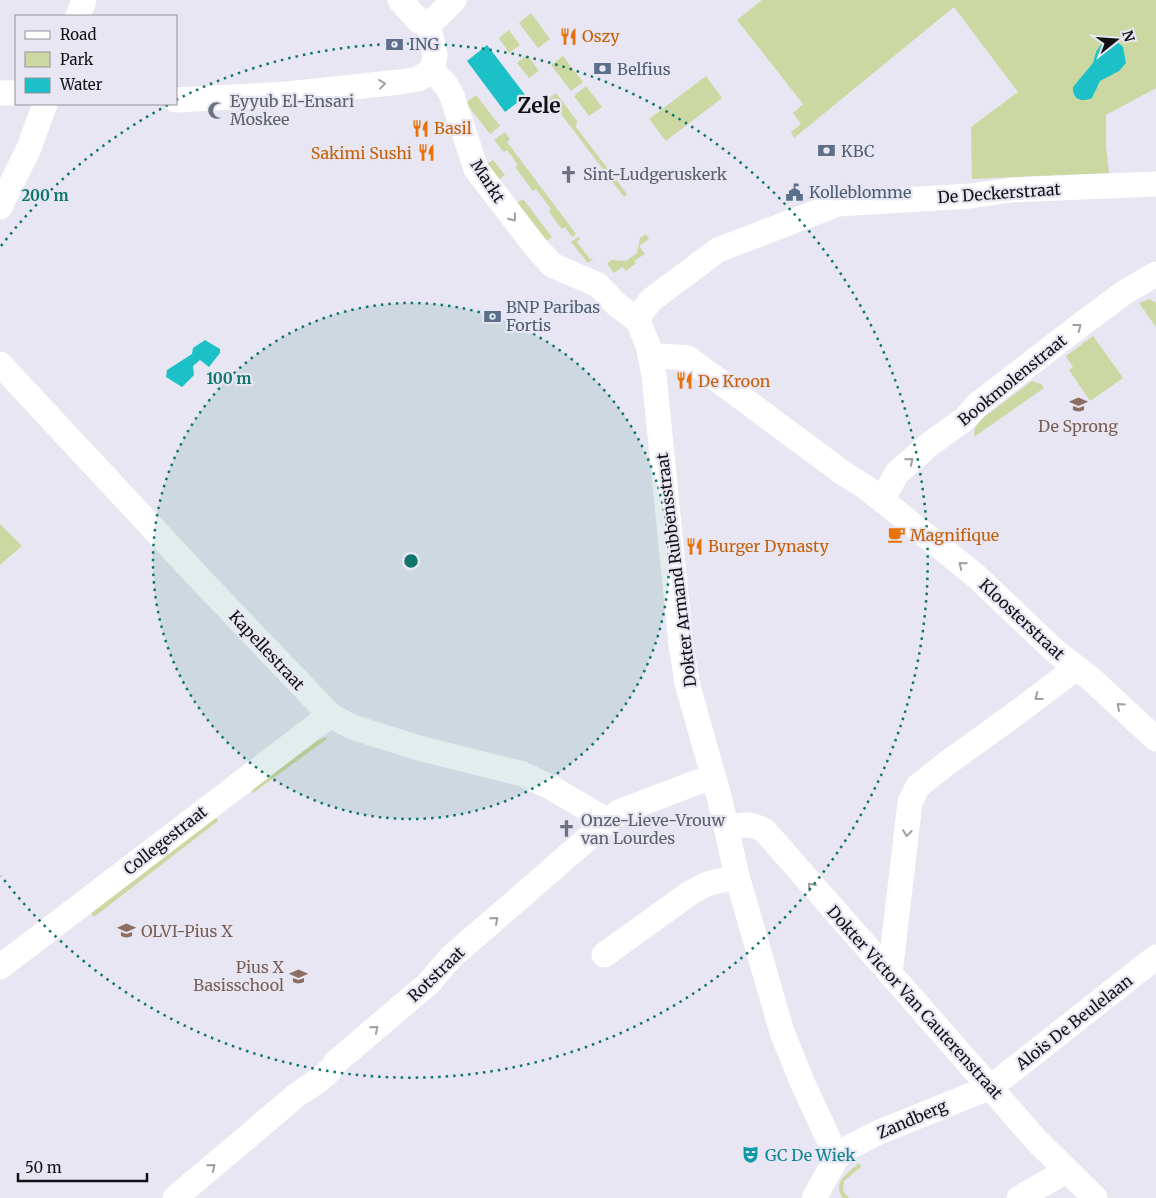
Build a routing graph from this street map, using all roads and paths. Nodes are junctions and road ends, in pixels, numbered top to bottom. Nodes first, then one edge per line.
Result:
1 (84, 0) edge
2 (400, 0) edge
3 (454, 0) edge
4 (78, 15) edge
5 (428, 22) junction
6 (432, 70) junction
7 (0, 93) edge
8 (15, 93) edge
9 (178, 100) edge
10 (45, 105) edge
11 (1156, 184) edge
12 (0, 207) edge
13 (1156, 274) edge
14 (638, 321) junction
15 (652, 359) junction
16 (0, 364) edge
17 (882, 500) junction
18 (1076, 668) junction
19 (330, 715) junction
20 (1156, 739) edge
21 (713, 776) junction
22 (608, 821) junction
23 (727, 828) junction
24 (736, 876) junction
25 (604, 955) dead end
26 (1156, 957) edge
27 (3, 958) edge
28 (890, 974) junction
29 (991, 1087) junction
30 (836, 1157) junction
31 (1066, 1171) junction
32 (175, 1198) edge
33 (814, 1198) edge
34 (1019, 1198) edge
35 (1095, 1198) edge

1 - 4 street
2 - 5 street
3 - 5 street
5 - 6 street
9 -> 6 street
6 -> 14 street, Markt
7 - 8 street
10 - 12 street
11 - 14 street, De Deckerstraat
17 -> 13 street, Bookmolenstraat
14 - 15 street, Dokter Armand Rubbensstraat
15 - 17 street, Kloosterstraat
15 - 21 street, Dokter Armand Rubbensstraat
16 - 19 street, Kapellestraat
18 -> 17 street, Kloosterstraat
20 -> 18 street
18 -> 28 street, Kloosterstraat
19 - 22 street, Kapellestraat
19 - 27 street, Collegestraat
21 - 22 street, Rotstraat
21 - 23 street, Dokter Armand Rubbensstraat
32 -> 22 street, Rotstraat
23 - 24 street, Dokter Armand Rubbensstraat
28 -> 23 street, Dokter Victor Van Cauterenstraat
24 - 25 street
24 - 30 street, Dokter Armand Rubbensstraat
26 - 29 street, Alois De Beulelaan
28 - 29 street, Dokter Victor Van Cauterenstraat
29 - 30 street, Zandberg
29 - 31 street, Dokter Victor Van Cauterenstraat
30 - 33 street
31 - 34 street
31 - 35 street, Dokter Victor Van Cauterenstraat

